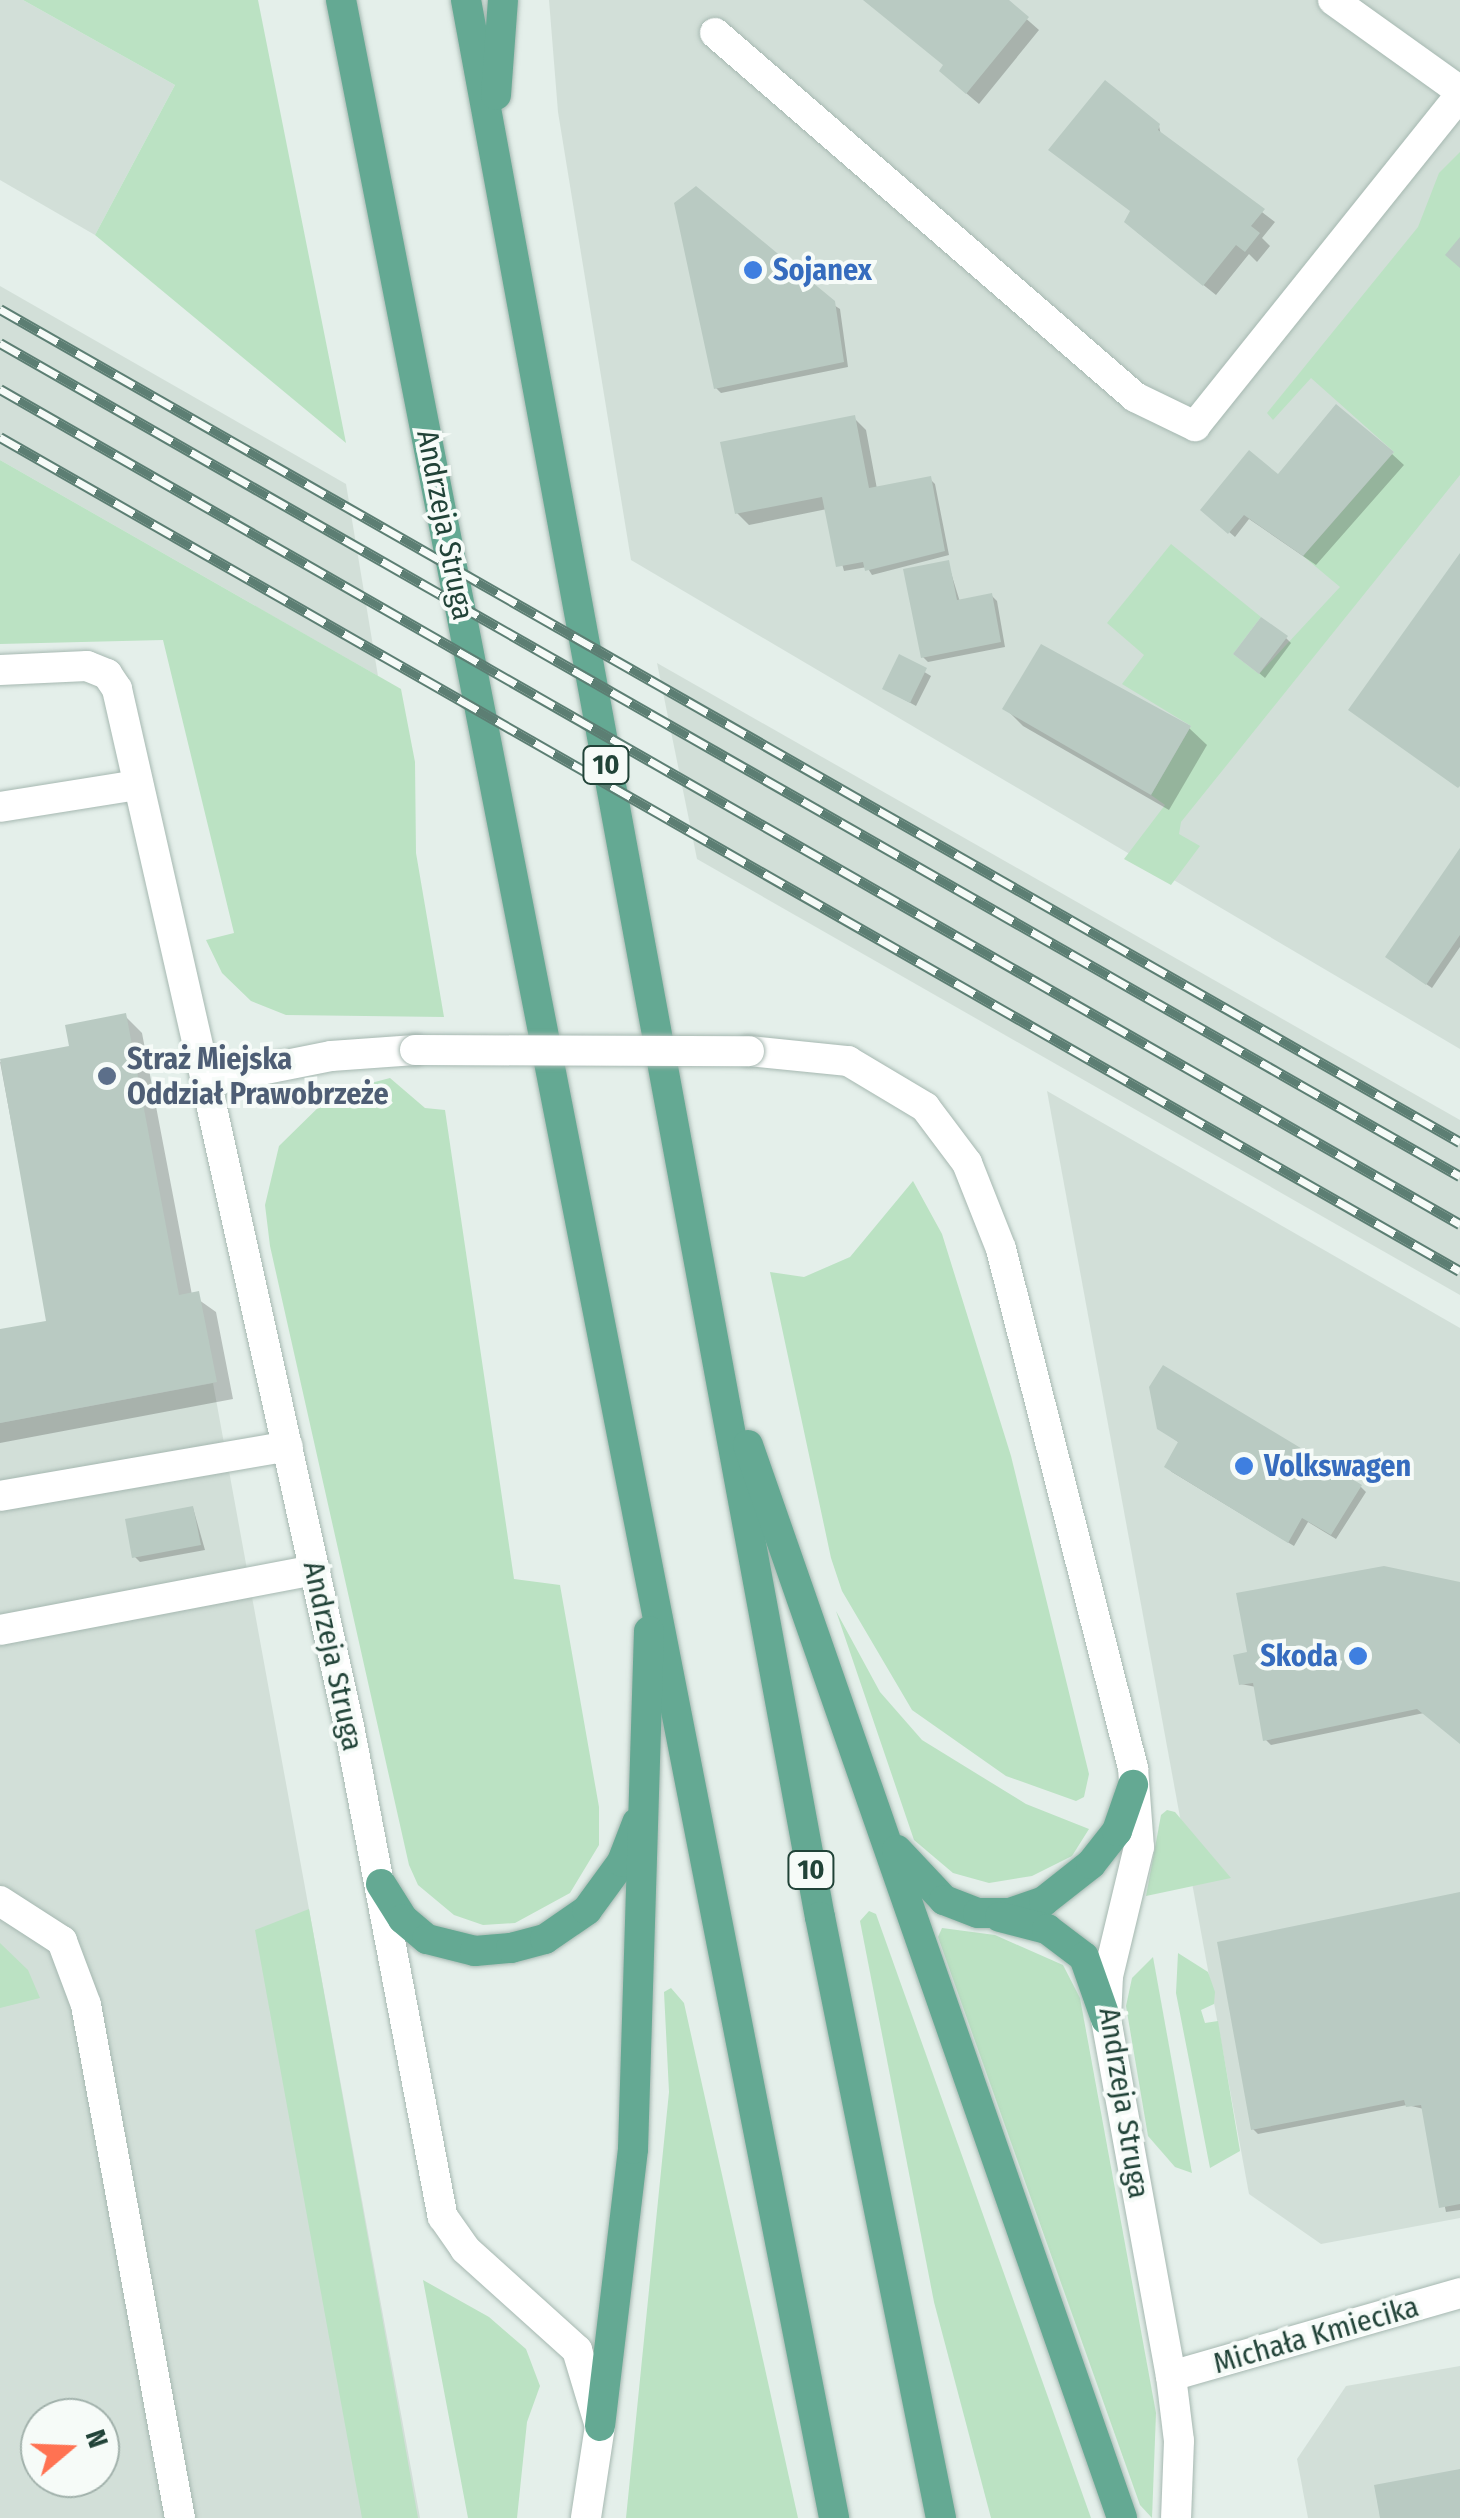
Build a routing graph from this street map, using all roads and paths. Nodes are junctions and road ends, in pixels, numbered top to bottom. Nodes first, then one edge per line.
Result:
1 (341, 0) edge
2 (466, 0) edge
3 (503, 0) edge
4 (1334, 0) edge
5 (715, 33) dead end
6 (1460, 93) edge
7 (494, 152) junction
8 (0, 670) edge
9 (138, 785) junction
10 (0, 807) edge
11 (206, 1081) junction
12 (722, 1376) junction
13 (288, 1446) junction
14 (0, 1496) edge
15 (650, 1562) junction
16 (315, 1570) junction
17 (0, 1630) edge
18 (1133, 1784) junction
19 (647, 1797) junction
20 (876, 1812) junction
21 (381, 1884) junction
22 (0, 1902) edge
23 (993, 1916) junction
24 (1106, 2019) junction
25 (1460, 2293) edge
26 (1172, 2376) junction
27 (600, 2426) junction
28 (180, 2518) edge
29 (586, 2518) edge
30 (834, 2518) edge
31 (941, 2518) edge
32 (1122, 2518) edge
33 (1176, 2518) edge

1 - 15 main road, Andrzeja Struga
2 - 7 main road, 10
3 - 7 main road
4 - 6 street
5 - 6 street
7 - 12 main road, 10
8 - 9 street
9 - 10 street
9 - 11 street
11 - 13 street, Andrzeja Struga
11 - 18 street, Andrzeja Struga, bridge
12 - 20 main road
12 - 31 main road, 10
13 - 14 street
13 - 16 street, Andrzeja Struga
15 - 19 main road
15 - 30 main road, Andrzeja Struga
16 - 17 street
16 - 21 street, Andrzeja Struga
18 - 23 main road
18 - 24 street, Andrzeja Struga
19 - 21 main road
19 - 27 main road
20 - 23 main road
20 - 32 main road
21 - 27 street, Andrzeja Struga
22 - 28 street
23 - 24 main road
24 - 26 street, Andrzeja Struga
25 - 26 street, Michała Kmiecika
26 - 33 street, Andrzeja Struga
27 - 29 street, Andrzeja Struga

